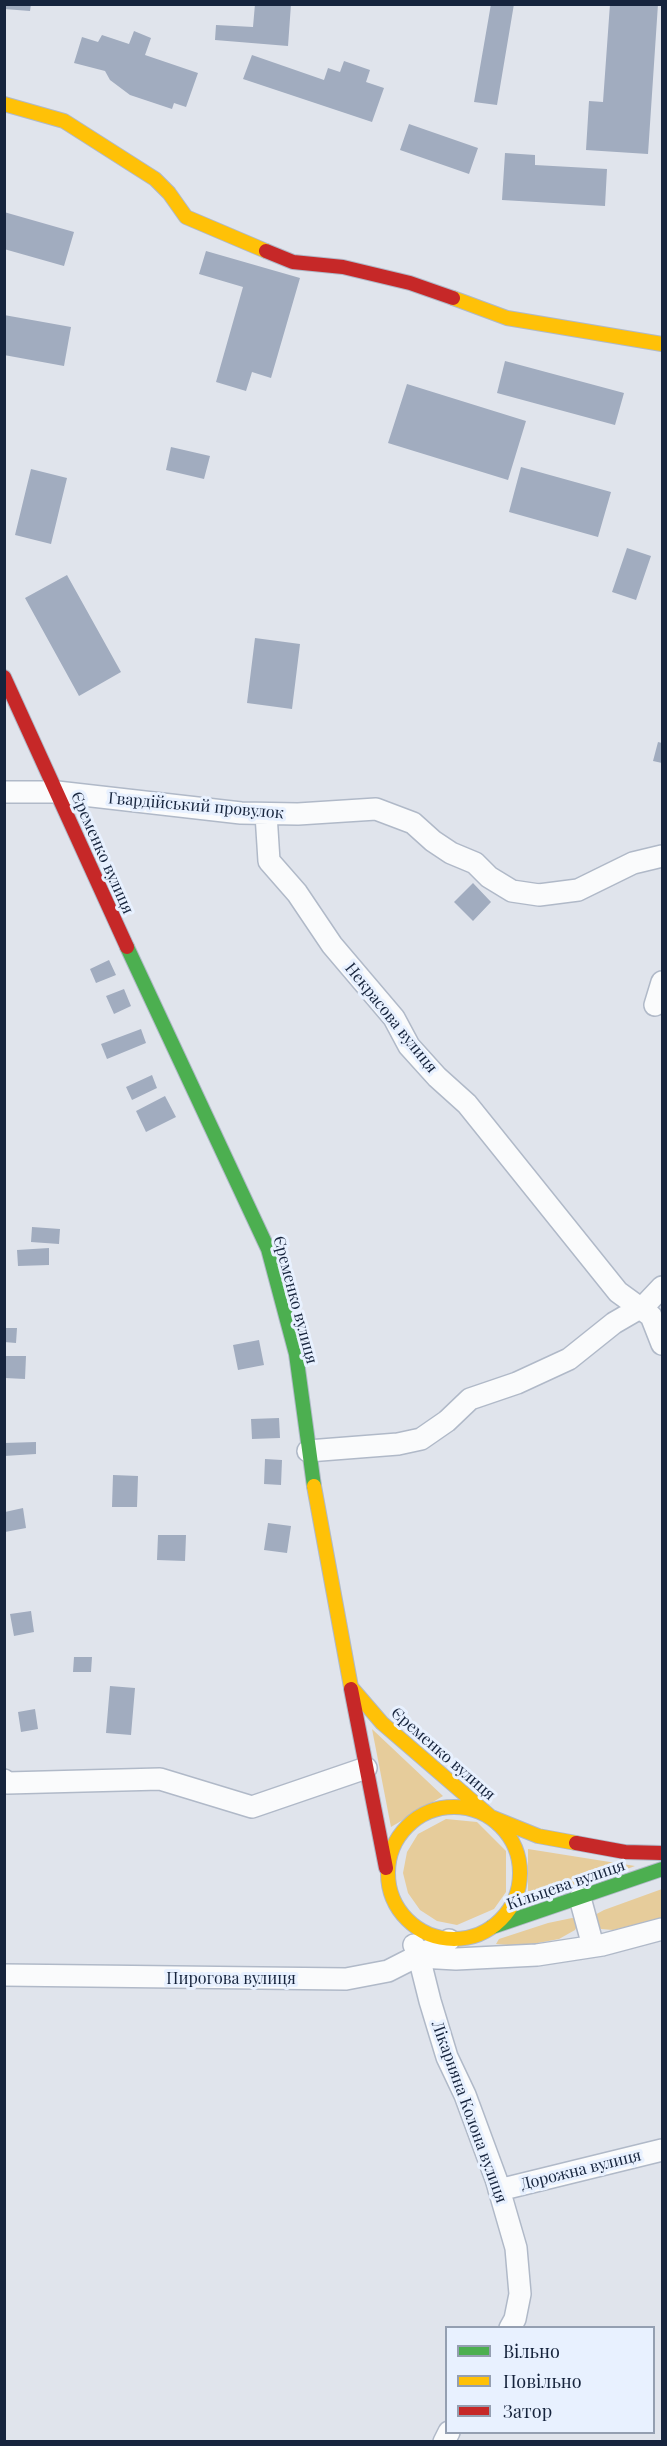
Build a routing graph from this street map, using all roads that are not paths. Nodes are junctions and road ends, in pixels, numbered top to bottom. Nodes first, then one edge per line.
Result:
1 (4, 105) edge
2 (663, 344) edge
3 (4, 677) edge
4 (4, 792) edge
5 (57, 792) junction
6 (266, 814) junction
7 (663, 856) edge
8 (663, 982) edge
9 (655, 1005) dead end
10 (663, 1287) edge
11 (639, 1308) junction
12 (663, 1344) edge
13 (308, 1451) junction
14 (351, 1687) junction
15 (366, 1768) junction
16 (4, 1780) edge
17 (491, 1817) junction
18 (663, 1852) edge
19 (663, 1869) edge
20 (387, 1874) junction
21 (580, 1898) junction
22 (397, 1909) junction
23 (663, 1929) edge
24 (481, 1931) junction
25 (449, 1940) junction
26 (593, 1946) junction
27 (419, 1957) junction
28 (4, 1975) edge
29 (663, 2150) edge
30 (499, 2190) junction
31 (512, 2323) edge

1 - 2 street
3 - 5 street, Єременко вулиця
4 - 5 street, Гвардійський провулок
5 - 6 street, Гвардійський провулок
5 - 13 street, Єременко вулиця
6 - 7 street, Гвардійський провулок
6 - 11 street, Некрасова вулиця
8 - 9 street
10 - 11 street
11 - 12 street, Некрасова вулиця
11 - 13 street
13 - 14 street, Єременко вулиця
14 - 15 street
14 - 17 street, Єременко вулиця
15 - 16 street
15 - 20 street
17 - 18 street, Єременко вулиця
17 - 20 street, Кільцева вулиця
17 - 24 street, Кільцева вулиця
19 - 21 street, Кільцева вулиця
20 - 22 street, Кільцева вулиця
21 - 24 street, Кільцева вулиця
21 - 26 street
22 - 25 street, Кільцева вулиця
22 - 27 street, Лікарняна Колона вулиця
23 - 26 street
24 - 25 street, Кільцева вулиця
25 - 27 street, Пирогова вулиця
26 - 27 street
27 - 28 street, Пирогова вулиця
27 - 30 street, Лікарняна Колона вулиця
29 - 30 street, Дорожна вулиця
30 - 31 street, Лікарняна Колона вулиця

